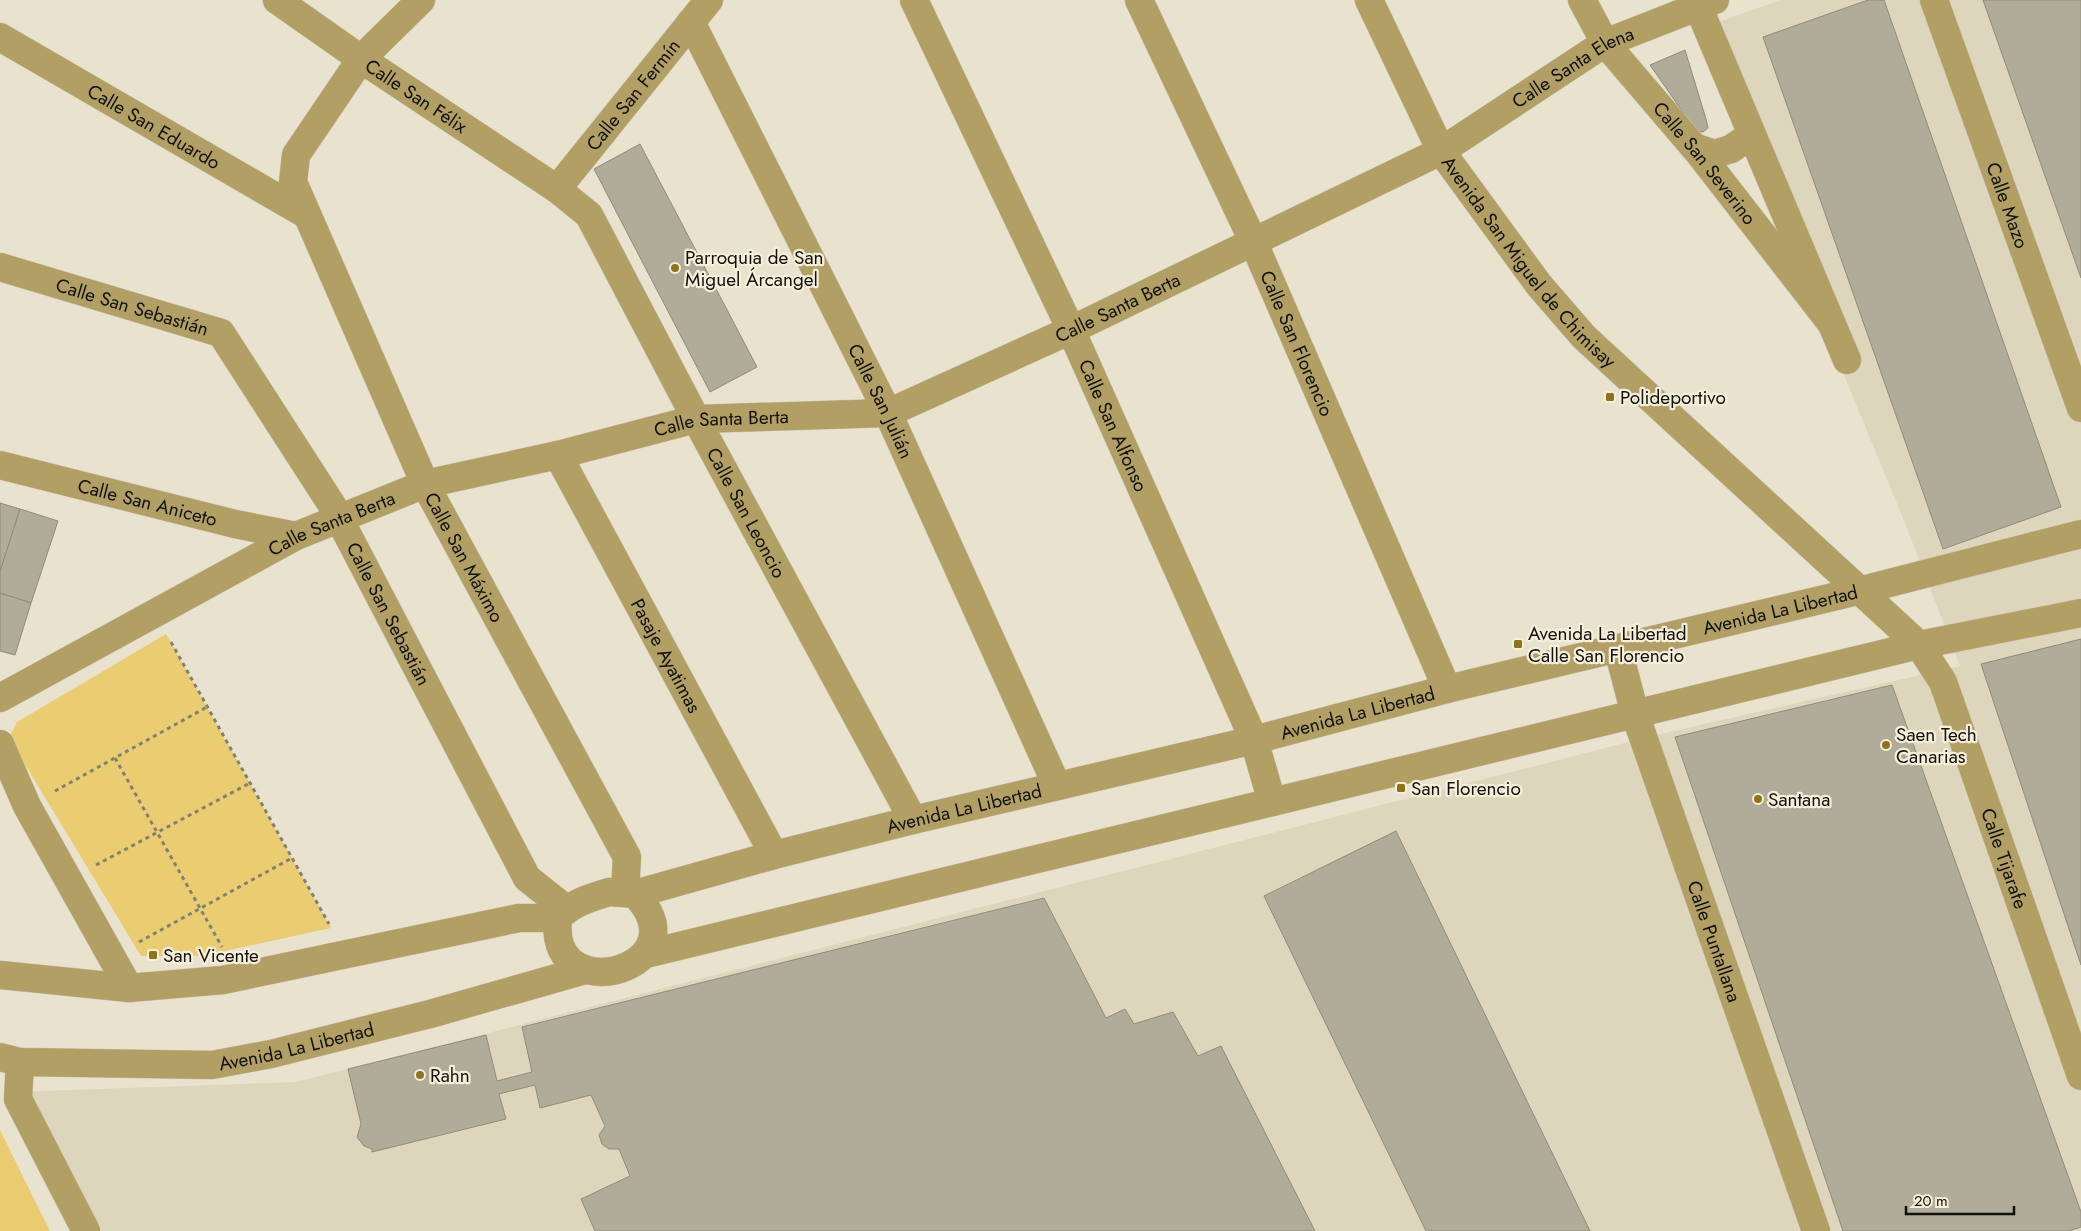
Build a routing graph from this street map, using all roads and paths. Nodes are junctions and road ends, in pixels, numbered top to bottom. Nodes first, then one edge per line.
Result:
1 (277, 0) edge
2 (420, 0) edge
3 (709, 0) edge
4 (914, 0) edge
5 (1140, 0) edge
6 (1369, 0) edge
7 (1582, 0) edge
8 (1934, 0) edge
9 (1706, 3) edge
10 (691, 22) junction
11 (0, 38) edge
12 (1605, 43) junction
13 (361, 59) junction
14 (1751, 135) junction
15 (1694, 147) junction
16 (1441, 151) junction
17 (557, 188) junction
18 (307, 215) junction
19 (1253, 241) junction
20 (0, 267) edge
21 (1832, 323) junction
22 (1071, 330) junction
23 (1848, 360) dead end
24 (2081, 408) edge
25 (888, 413) junction
26 (696, 419) junction
27 (558, 455) junction
28 (0, 464) edge
29 (425, 484) junction
30 (339, 518) junction
31 (235, 524) junction
32 (2081, 534) edge
33 (296, 536) junction
34 (223, 576) junction
35 (1862, 590) junction
36 (156, 613) junction
37 (2081, 613) edge
38 (1919, 645) junction
39 (1618, 650) junction
40 (1447, 689) junction
41 (0, 698) edge
42 (207, 707) junction
43 (1635, 714) junction
44 (1254, 740) junction
45 (0, 744) edge
46 (115, 758) junction
47 (250, 783) junction
48 (1057, 786) junction
49 (1272, 802) junction
50 (27, 806) junction
51 (913, 820) junction
52 (158, 833) junction
53 (774, 855) junction
54 (292, 858) junction
55 (68, 880) junction
56 (630, 893) junction
57 (201, 909) junction
58 (562, 913) junction
59 (646, 954) junction
60 (348, 955) junction
61 (111, 956) junction
62 (584, 970) junction
63 (0, 975) edge
64 (237, 978) junction
65 (128, 988) junction
66 (10, 1060) edge
67 (2081, 1076) edge
68 (86, 1231) edge
69 (1816, 1231) edge

1 - 13 street, Calle San Félix
2 - 13 street, Calle San Máximo
3 - 10 street, Calle San Fermín
4 - 22 street, Calle San Alfonso
5 - 19 street, Calle San Florencio
6 - 16 street, Avenida San Miguel de Chimisay
7 - 12 street, Calle San Severino
8 - 24 street, Calle Mazo
9 - 12 street, Calle Santa Elena
9 - 14 street
10 - 17 street, Calle San Fermín
10 - 25 street, Calle San Julián
11 - 18 street, Calle San Eduardo
12 - 15 street, Calle San Severino
12 - 16 street, Calle Santa Elena
13 - 17 street, Calle San Félix
13 - 18 street, Calle San Máximo
14 - 15 street
14 - 21 street
15 - 21 street, Calle San Severino
16 - 19 street, Calle Santa Berta
16 - 35 street, Avenida San Miguel de Chimisay
17 - 26 street, Calle San Leoncio
18 - 29 street, Calle San Máximo
19 - 22 street, Calle Santa Berta
19 - 40 street, Calle San Florencio
20 - 30 street, Calle San Sebastián
21 - 23 street
22 - 25 street, Calle Santa Berta
22 - 44 street, Calle San Alfonso
25 - 26 street, Calle Santa Berta
25 - 48 street, Calle San Julián
26 - 27 street, Calle Santa Berta
26 - 51 street, Calle San Leoncio
27 - 29 street, Calle Santa Berta
27 - 53 street, Pasaje Ayatimas
28 - 31 street, Calle San Aniceto
29 - 30 street, Calle Santa Berta
29 - 56 street, Calle San Máximo
30 - 33 street, Calle Santa Berta
30 - 58 street, Calle San Sebastián
31 - 33 street, Calle San Aniceto
31 - 34 street
32 - 35 street, Avenida La Libertad
33 - 34 street, Calle Santa Berta
34 - 36 street, Calle Santa Berta
35 - 38 street, Avenida San Miguel de Chimisay
35 - 39 street, Avenida La Libertad
36 - 41 street, Calle Santa Berta
36 - 42 path
37 - 38 street
38 - 43 street
38 - 67 street, Calle Tijarafe
39 - 40 street, Avenida La Libertad
39 - 43 street, Calle Puntallana
40 - 44 street, Avenida La Libertad
42 - 46 path
42 - 47 path
43 - 49 street
43 - 69 street, Calle Puntallana
44 - 48 street, Avenida La Libertad
44 - 49 street, Calle San Alfonso
45 - 50 street
46 - 50 path
46 - 52 path
47 - 52 path
47 - 54 path
48 - 51 street, Avenida La Libertad
49 - 59 street
50 - 55 street
51 - 53 street, Avenida La Libertad
52 - 55 path
52 - 57 path
53 - 56 street, Avenida La Libertad
54 - 57 path
54 - 60 path
55 - 61 street
56 - 58 street
56 - 59 street
57 - 61 path
57 - 64 path
58 - 60 street
58 - 62 street
59 - 62 street
60 - 64 street
61 - 65 street
62 - 66 street, Avenida La Libertad
63 - 65 street
64 - 65 street
66 - 68 street

